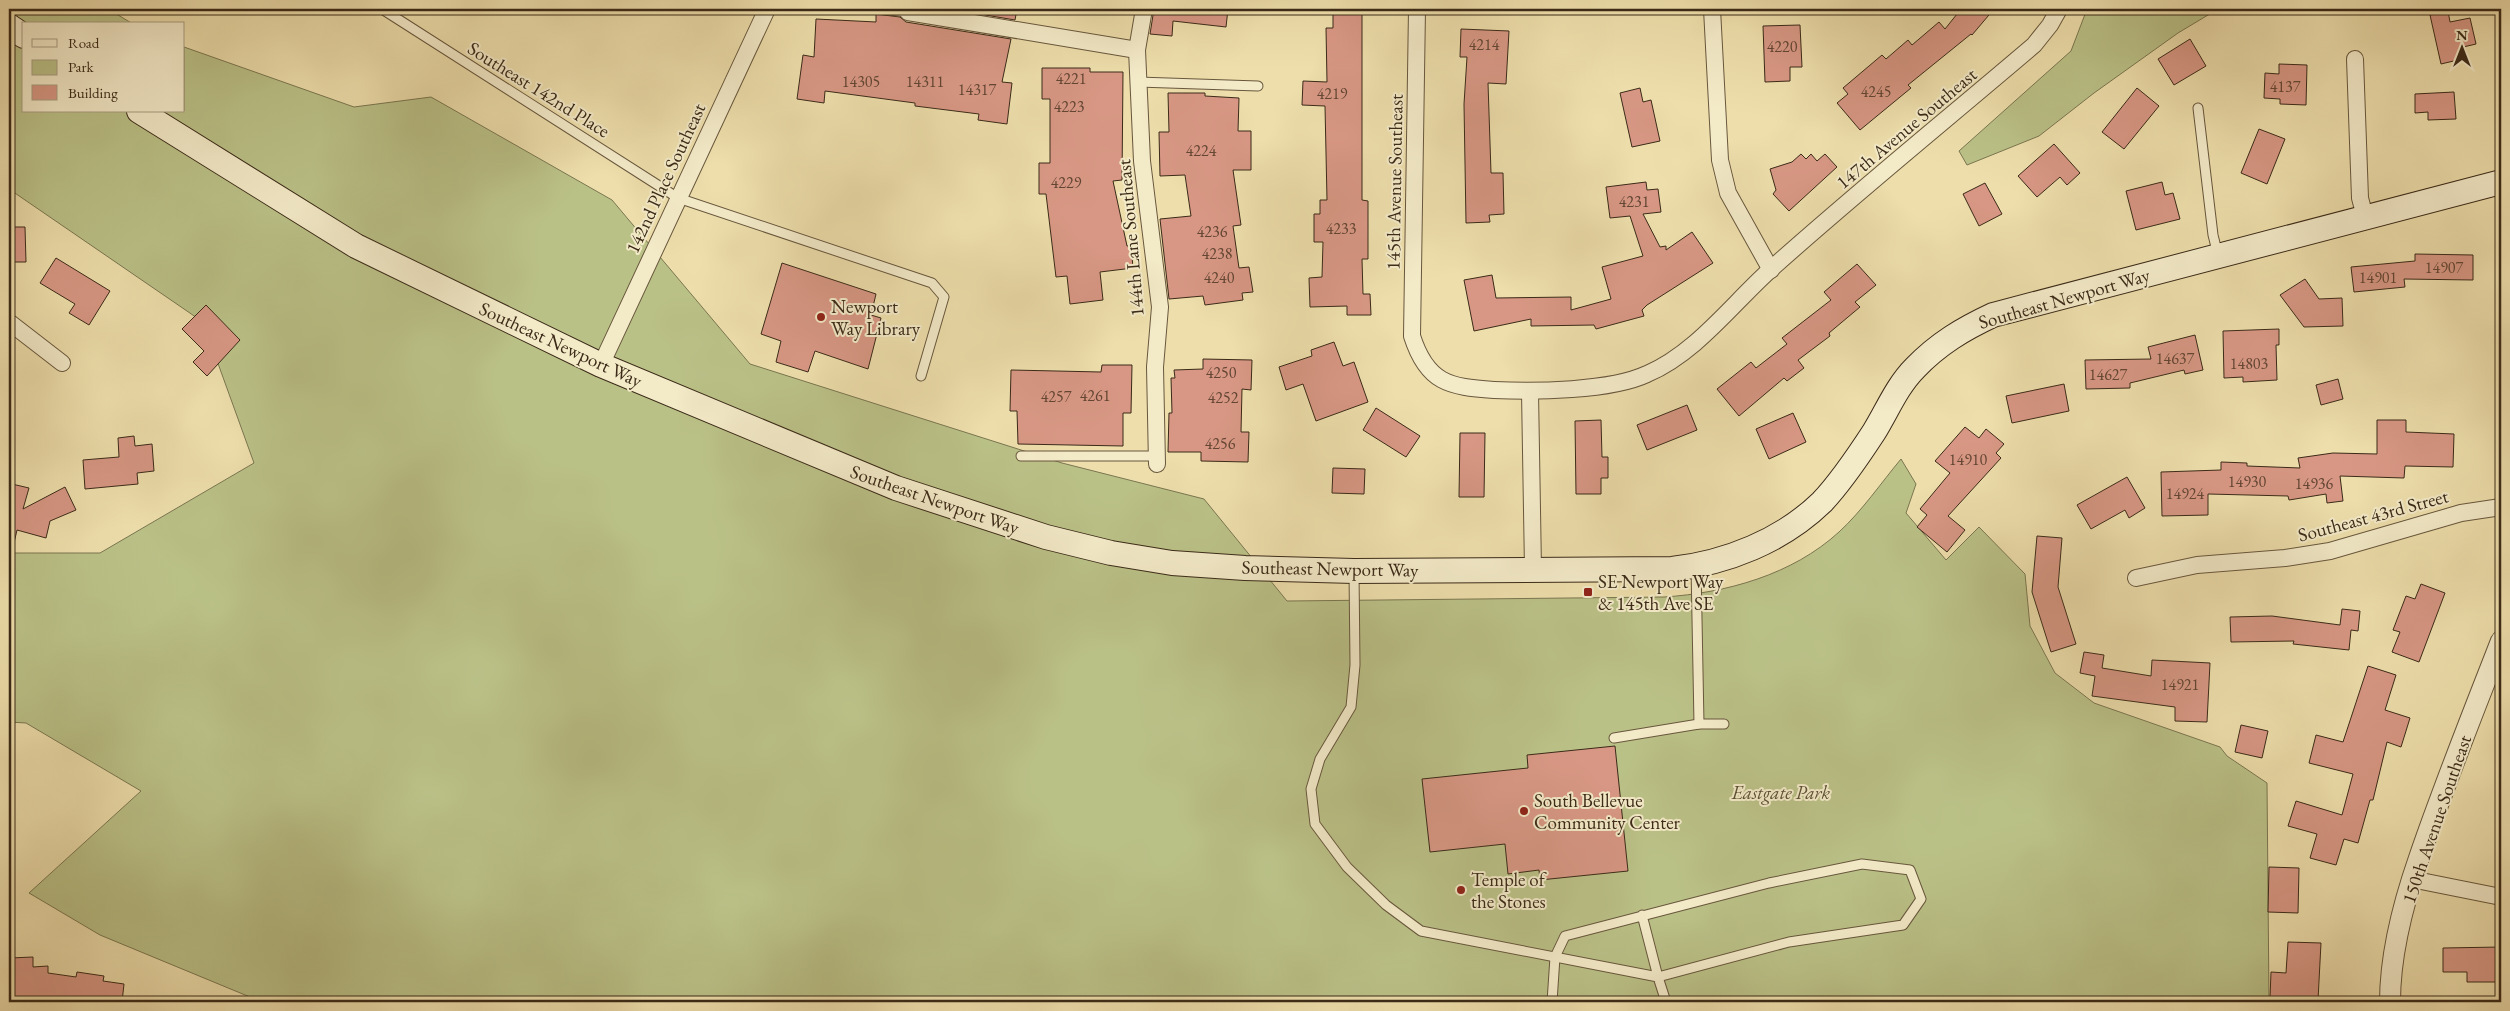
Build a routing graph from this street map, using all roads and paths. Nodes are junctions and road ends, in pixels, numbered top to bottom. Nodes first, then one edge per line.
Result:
1 (382, 9) edge
2 (766, 9) edge
3 (879, 9) edge
4 (1144, 9) edge
5 (1417, 9) edge
6 (1712, 9) edge
7 (2059, 9) edge
8 (907, 10) edge
9 (9, 26) edge
10 (22, 35) edge
11 (1137, 50) junction
12 (2355, 60) dead end
13 (1138, 82) junction
14 (1258, 86) dead end
15 (2198, 108) dead end
16 (141, 112) edge
17 (2501, 182) edge
18 (678, 198) junction
19 (2365, 217) junction
20 (2218, 255) junction
21 (1771, 270) junction
22 (9, 322) edge
23 (1418, 354) joint
24 (62, 363) dead end
25 (600, 365) junction
26 (921, 376) dead end
27 (1530, 392) junction
28 (1021, 456) dead end
29 (1157, 460) joint
30 (2501, 507) edge
31 (1696, 566) junction
32 (1533, 569) junction
33 (1354, 571) junction
34 (2136, 578) dead end
35 (2501, 641) edge
36 (1698, 724) junction
37 (1724, 724) dead end
38 (1614, 738) dead end
39 (2411, 879) junction
40 (2501, 896) edge
41 (1642, 915) junction
42 (1555, 957) junction
43 (1658, 977) junction
44 (1552, 1002) edge
45 (1666, 1002) edge
46 (2390, 1002) edge

1 - 18 lane, Southeast 142nd Place
2 - 18 street, 142nd Place Southeast
3 - 8 lane
4 - 11 street, 144th Lane Southeast
5 - 23 street, 145th Avenue Southeast
6 - 21 street
7 - 21 street, 147th Avenue Southeast
8 - 11 street
9 - 10 main road
11 - 13 street, 144th Lane Southeast
12 - 19 street
13 - 14 lane
13 - 29 street, 144th Lane Southeast
15 - 20 lane
16 - 25 main road, Southeast Newport Way
17 - 19 main road, Southeast Newport Way
18 - 25 street, 142nd Place Southeast
18 - 26 lane, Southeast 142nd Place
19 - 20 main road, Southeast Newport Way
20 - 31 main road, Southeast Newport Way
21 - 27 street, 147th Avenue Southeast
22 - 24 street
23 - 27 street, 147th Avenue Southeast
25 - 33 main road, Southeast Newport Way
27 - 32 street
28 - 29 lane
30 - 34 street, Southeast 43rd Street
31 - 32 main road, Southeast Newport Way
31 - 36 lane
32 - 33 main road, Southeast Newport Way
33 - 42 lane
35 - 39 street, 150th Avenue Southeast
36 - 37 lane
36 - 38 lane
39 - 40 street
39 - 46 street, 150th Avenue Southeast
41 - 42 lane
41 - 43 lane
41 - 43 lane
42 - 43 lane
42 - 44 lane
43 - 45 lane

